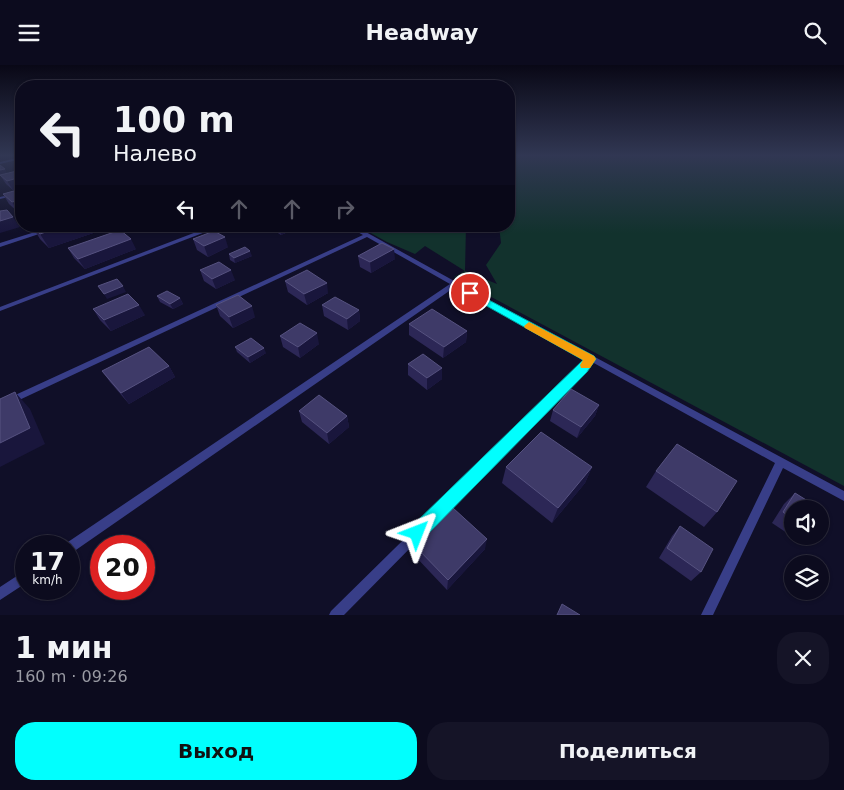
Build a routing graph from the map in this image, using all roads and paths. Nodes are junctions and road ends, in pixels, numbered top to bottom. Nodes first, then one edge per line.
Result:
1 (15, 194) edge
2 (0, 198) edge
3 (41, 232) edge
4 (202, 232) edge
5 (361, 232) edge
6 (367, 235) junction
7 (0, 245) edge
8 (457, 284) junction
9 (0, 309) edge
10 (590, 359) junction
11 (0, 406) edge
12 (781, 462) junction
13 (844, 496) edge
14 (80, 541) edge
15 (15, 584) edge
16 (0, 594) edge
17 (335, 615) edge
18 (707, 615) edge

1 - 2 lane
3 - 7 lane
4 - 9 lane
5 - 6 lane
6 - 8 lane
6 - 11 lane
8 - 10 lane
8 - 14 lane
10 - 12 lane
10 - 17 lane
12 - 13 lane
12 - 18 lane
15 - 16 lane

